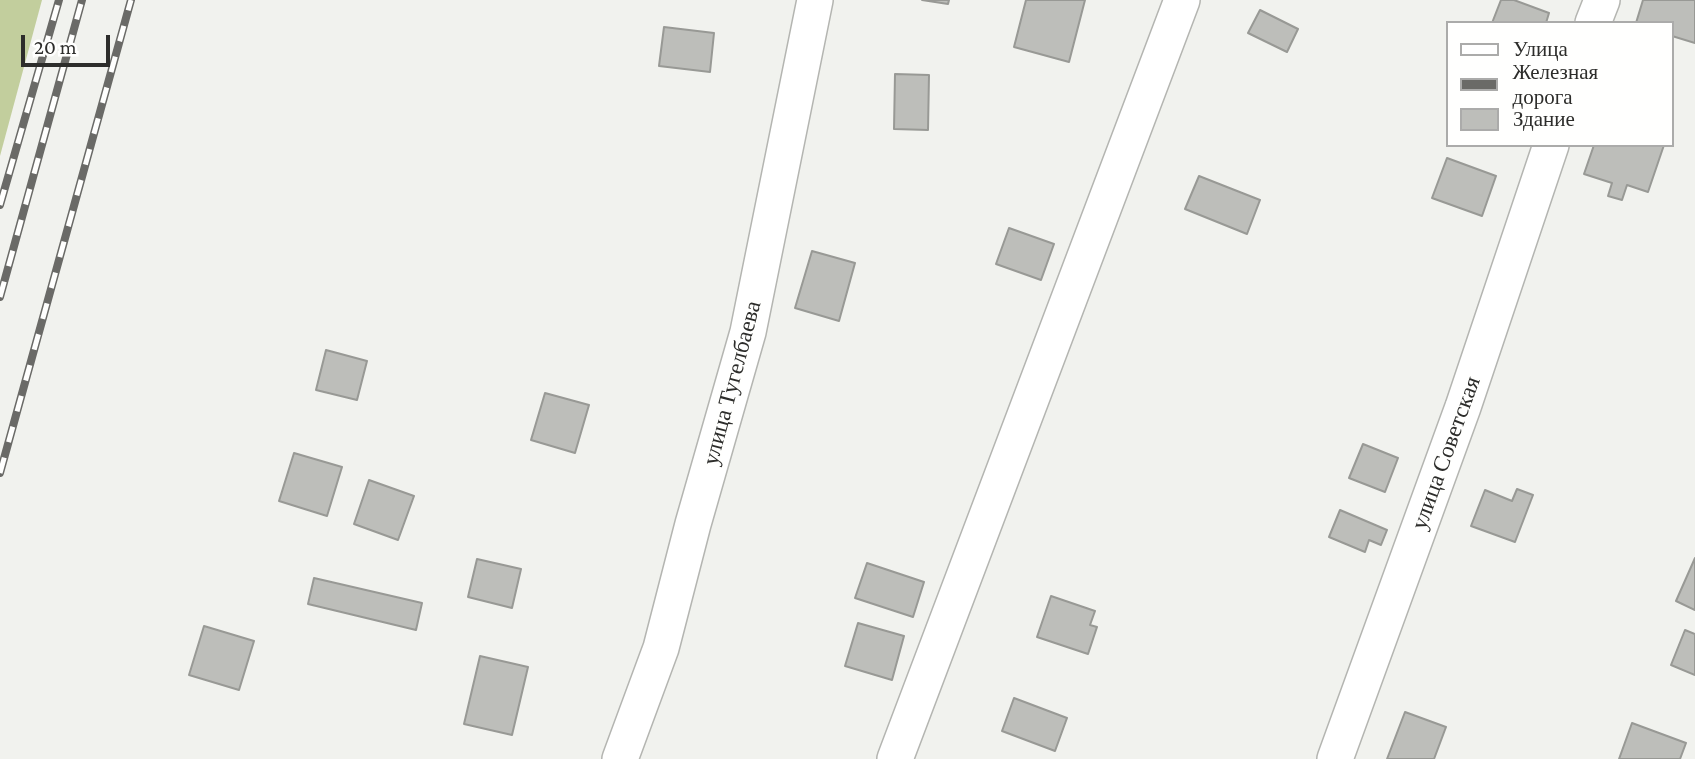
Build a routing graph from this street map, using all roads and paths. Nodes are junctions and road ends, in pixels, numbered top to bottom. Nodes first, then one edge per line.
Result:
1 (815, 0) edge
2 (1181, 0) edge
3 (1602, 0) edge
4 (1594, 21) edge
5 (1550, 147) edge
6 (620, 759) edge
7 (895, 759) edge
8 (1335, 759) edge

1 - 6 street, улица Тугелбаева
2 - 7 street
3 - 4 street
5 - 8 street, улица Советская

